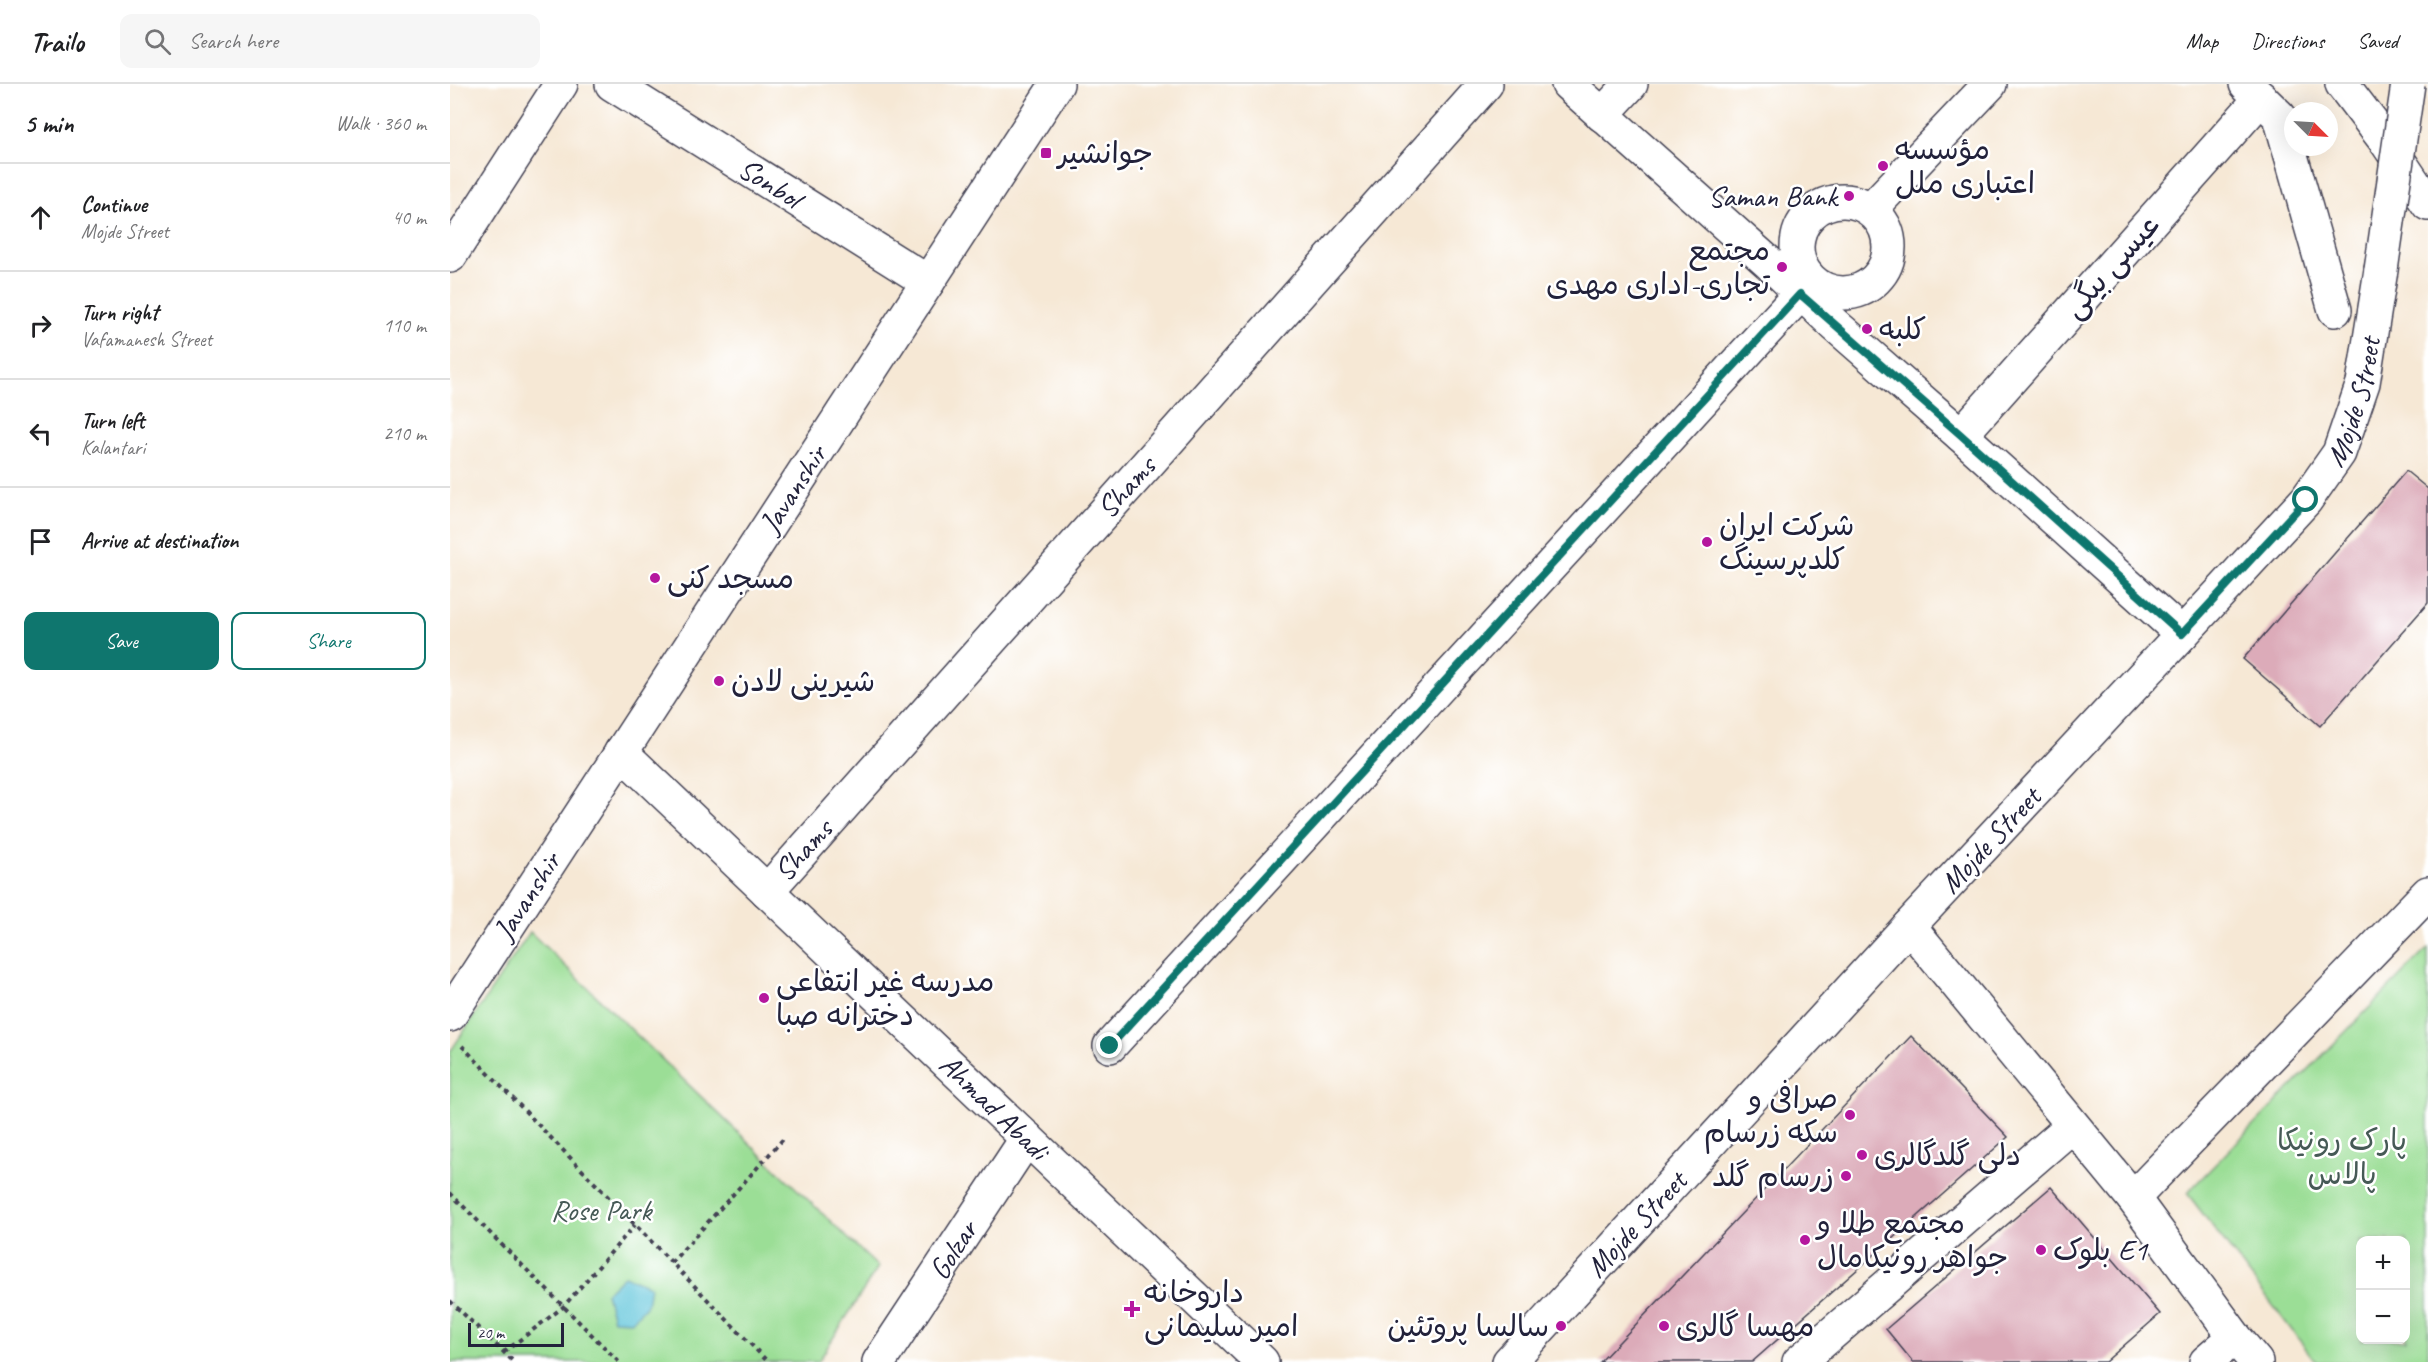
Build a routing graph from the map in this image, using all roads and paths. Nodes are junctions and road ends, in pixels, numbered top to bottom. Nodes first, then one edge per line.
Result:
1 (561, 84) edge
2 (612, 84) edge
3 (1057, 84) edge
4 (1486, 84) edge
5 (1568, 84) edge
6 (1631, 84) edge
7 (1990, 84) edge
8 (2342, 84) edge
9 (2408, 84) edge
10 (2253, 91) edge
11 (1602, 115) junction
12 (2428, 204) edge
13 (1871, 209) junction
14 (1799, 234) junction
15 (450, 256) edge
16 (1769, 263) junction
17 (928, 282) junction
18 (1868, 287) junction
19 (1800, 294) junction
20 (2335, 310) dead end
21 (1835, 326) junction
22 (1961, 435) junction
23 (2182, 634) junction
24 (621, 752) junction
25 (767, 891) junction
26 (2428, 893) edge
27 (1909, 926) junction
28 (454, 1028) edge
29 (1110, 1046) dead end
30 (2072, 1126) junction
31 (785, 1137) dead end
32 (1027, 1138) junction
33 (450, 1193) edge
34 (2133, 1198) junction
35 (635, 1225) junction
36 (671, 1263) junction
37 (450, 1301) edge
38 (563, 1307) junction
39 (2235, 1336) junction
40 (504, 1352) junction
41 (514, 1362) edge
42 (619, 1362) edge
43 (768, 1362) edge
44 (879, 1362) edge
45 (1262, 1362) edge
46 (1509, 1362) edge
47 (1799, 1362) edge
48 (2206, 1362) edge
49 (2256, 1362) edge

1 - 15 main road
2 - 17 main road, Sonbol
3 - 17 main road, Javanshir
4 - 25 main road, Shams
5 - 11 main road
6 - 11 main road
7 - 13 main road
8 - 12 main road
9 - 23 main road, Mojde Street, bridge
10 - 20 main road
10 - 22 main road, عیسی بیگی
11 - 16 main road
13 - 14 main road
13 - 18 main road
14 - 16 main road
14 - 18 main road
16 - 19 main road
17 - 24 main road, Javanshir
18 - 21 main road
19 - 21 main road
19 - 29 main road
21 - 22 main road
22 - 23 main road
23 - 27 main road, Mojde Street
24 - 25 main road, Ahmad Abadi
24 - 28 main road, Javanshir
25 - 32 main road, Ahmad Abadi
26 - 34 main road
27 - 30 main road
27 - 46 main road, Mojde Street
28 - 35 path
30 - 34 main road
30 - 47 main road
31 - 36 path
32 - 44 main road, Golzar
32 - 45 main road, Ahmad Abadi
33 - 38 path
34 - 39 main road
35 - 36 path
35 - 38 path
36 - 43 path
37 - 40 path
38 - 40 path
38 - 42 path
39 - 48 main road
39 - 49 main road
40 - 41 path

